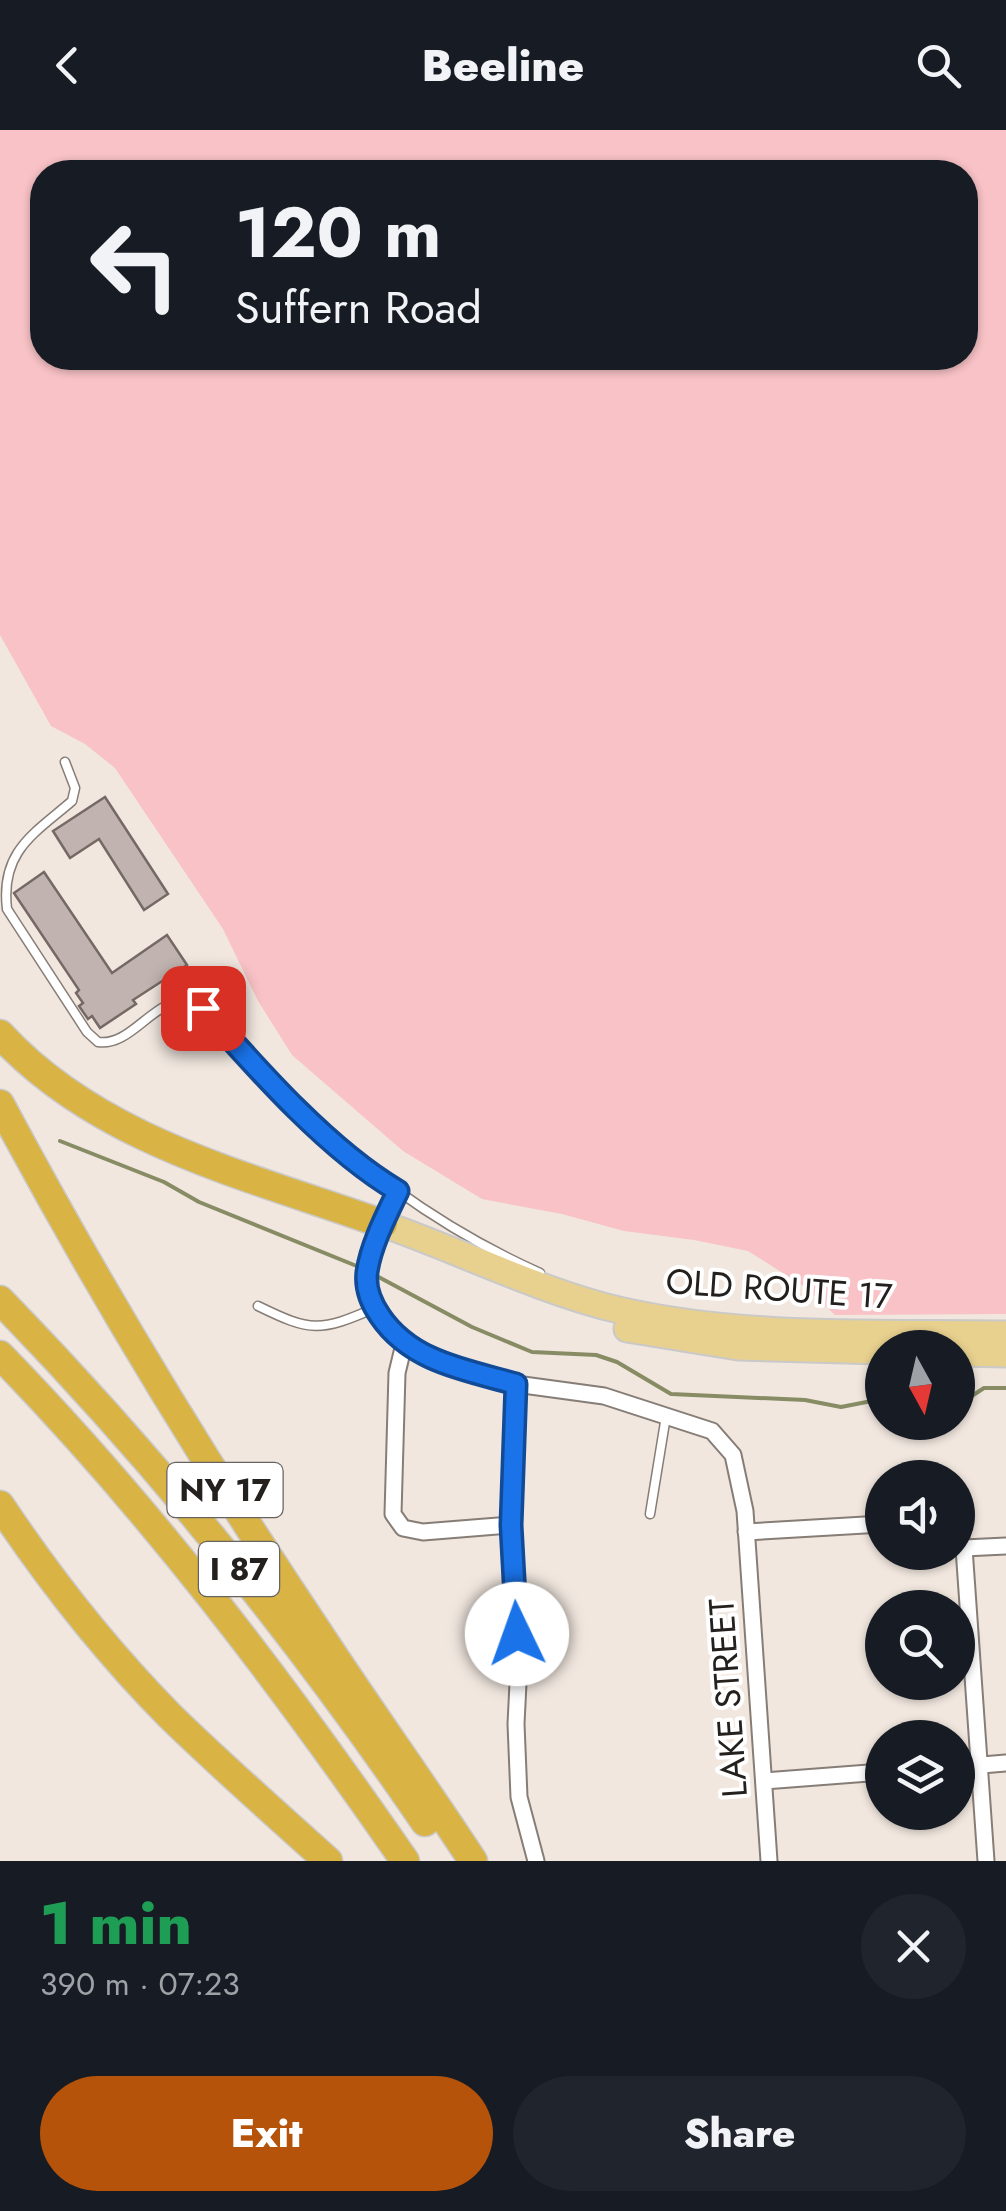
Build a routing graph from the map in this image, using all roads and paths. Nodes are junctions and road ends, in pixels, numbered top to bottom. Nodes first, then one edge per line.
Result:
1 (65, 762) dead end
2 (0, 1034) edge
3 (0, 1104) edge
4 (398, 1191) junction
5 (375, 1248) junction
6 (543, 1274) dead end
7 (558, 1281) dead end
8 (0, 1300) edge
9 (258, 1306) dead end
10 (374, 1308) junction
11 (741, 1328) junction
12 (1006, 1334) edge
13 (404, 1344) junction
14 (865, 1351) edge
15 (975, 1353) edge
16 (1006, 1354) edge
17 (0, 1355) edge
18 (516, 1384) junction
19 (666, 1416) junction
20 (0, 1505) edge
21 (650, 1514) dead end
22 (511, 1525) junction
23 (865, 1525) edge
24 (746, 1532) junction
25 (1006, 1546) edge
26 (975, 1547) edge
27 (966, 1570) edge
28 (1006, 1763) edge
29 (975, 1765) edge
30 (979, 1765) junction
31 (865, 1773) edge
32 (764, 1781) junction
33 (328, 1861) edge
34 (405, 1861) edge
35 (451, 1861) edge
36 (473, 1861) edge
37 (536, 1861) edge
38 (768, 1861) edge
39 (986, 1861) edge

1 - 4 lane
2 - 5 highway
3 - 36 highway, NY 17
4 - 5 lane
4 - 6 lane
5 - 10 street
5 - 11 main road, OLD ROUTE 17
5 - 14 main road, OLD ROUTE 17
7 - 11 lane
8 - 35 highway, I 87
9 - 10 lane
10 - 13 street
11 - 12 main road, OLD ROUTE 17
13 - 18 street, LAKE STREET
13 - 22 street
15 - 16 main road
17 - 34 highway, I 87
18 - 19 street, LAKE STREET
18 - 22 street
19 - 21 lane
19 - 24 street, LAKE STREET
20 - 33 highway
22 - 37 street
23 - 24 street
24 - 32 street, LAKE STREET
25 - 26 street
27 - 30 street
28 - 30 street
29 - 30 street
30 - 39 street
31 - 32 street
32 - 38 street, LAKE STREET

